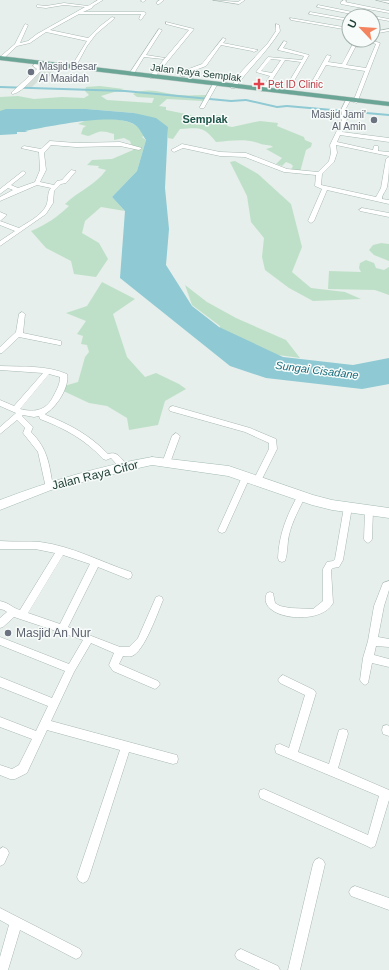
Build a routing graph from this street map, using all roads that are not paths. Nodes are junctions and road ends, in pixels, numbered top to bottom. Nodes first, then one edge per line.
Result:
1 (101, 0) edge
2 (215, 0) edge
3 (243, 0) edge
4 (325, 0) edge
5 (344, 0) edge
6 (363, 0) edge
7 (378, 0) edge
8 (226, 1) edge
9 (389, 2) edge
10 (357, 5) junction
11 (38, 6) dead end
12 (318, 6) junction
13 (91, 7) junction
14 (370, 8) edge
15 (341, 11) edge
16 (78, 13) junction
17 (310, 13) junction
18 (113, 18) dead end
19 (141, 19) dead end
20 (292, 19) dead end
21 (341, 19) edge
22 (302, 21) junction
23 (167, 24) dead end
24 (277, 25) dead end
25 (26, 26) dead end
26 (341, 28) edge
27 (160, 30) dead end
28 (47, 31) junction
29 (224, 39) dead end
30 (90, 40) junction
31 (285, 42) dead end
32 (17, 44) junction
33 (220, 45) junction
34 (353, 48) edge
35 (376, 48) edge
36 (143, 56) junction
37 (329, 56) dead end
38 (0, 58) edge
39 (163, 58) dead end
40 (284, 59) junction
41 (302, 62) junction
42 (38, 63) junction
43 (326, 63) junction
44 (343, 66) junction
45 (73, 67) junction
46 (368, 70) junction
47 (131, 74) junction
48 (274, 75) junction
49 (152, 77) junction
50 (182, 77) junction
51 (292, 80) dead end
52 (216, 85) junction
53 (312, 85) dead end
54 (233, 87) junction
55 (263, 90) junction
56 (15, 91) dead end
57 (352, 101) junction
58 (389, 104) edge
59 (202, 107) dead end
60 (340, 133) junction
61 (379, 140) junction
62 (389, 140) edge
63 (335, 143) junction
64 (24, 148) dead end
65 (139, 148) dead end
66 (174, 150) dead end
67 (42, 151) junction
68 (375, 152) junction
69 (389, 154) edge
70 (389, 159) edge
71 (388, 168) edge
72 (73, 171) dead end
73 (23, 173) dead end
74 (319, 174) junction
75 (387, 179) edge
76 (37, 183) junction
77 (8, 186) junction
78 (55, 187) junction
79 (325, 188) junction
80 (386, 189) edge
81 (18, 190) junction
82 (0, 192) edge
83 (0, 199) edge
84 (379, 200) junction
85 (389, 202) edge
86 (362, 210) dead end
87 (0, 214) edge
88 (389, 214) edge
89 (0, 219) edge
90 (311, 221) dead end
91 (0, 224) edge
92 (19, 230) junction
93 (0, 244) edge
94 (22, 314) dead end
95 (19, 334) junction
96 (60, 343) dead end
97 (0, 351) edge
98 (0, 368) edge
99 (47, 372) junction
100 (0, 403) edge
101 (173, 409) dead end
102 (18, 413) junction
103 (41, 413) junction
104 (0, 431) edge
105 (176, 436) dead end
106 (166, 463) junction
107 (123, 466) junction
108 (251, 479) junction
109 (48, 486) junction
110 (301, 496) junction
111 (0, 505) edge
112 (348, 507) junction
113 (369, 510) junction
114 (389, 513) edge
115 (222, 530) dead end
116 (368, 539) dead end
117 (0, 545) edge
118 (61, 551) junction
119 (282, 558) dead end
120 (95, 564) junction
121 (128, 575) dead end
122 (389, 585) edge
123 (270, 596) dead end
124 (159, 600) dead end
125 (0, 605) edge
126 (13, 612) junction
127 (24, 614) junction
128 (0, 624) edge
129 (62, 628) junction
130 (89, 638) junction
131 (0, 641) edge
132 (372, 641) junction
133 (389, 643) edge
134 (120, 651) junction
135 (368, 658) junction
136 (389, 664) edge
137 (71, 670) junction
138 (283, 680) dead end
139 (365, 680) dead end
140 (0, 682) edge
141 (155, 684) dead end
142 (54, 704) junction
143 (0, 722) edge
144 (45, 724) junction
145 (343, 734) dead end
146 (39, 737) junction
147 (126, 746) junction
148 (280, 749) dead end
149 (292, 755) junction
150 (173, 759) dead end
151 (0, 770) edge
152 (332, 772) junction
153 (264, 794) dead end
154 (387, 795) edge
155 (319, 864) dead end
156 (83, 877) dead end
157 (355, 892) dead end
158 (389, 904) edge
159 (0, 914) edge
160 (16, 923) junction
161 (76, 953) dead end
162 (241, 956) dead end
163 (2, 970) edge
164 (274, 970) edge
165 (294, 970) edge

1 - 13 street
2 - 8 street
3 - 8 street
4 - 12 street
5 - 10 street
6 - 10 street
7 - 9 street
10 - 14 street
11 - 13 street
12 - 15 street
12 - 17 street
13 - 16 street
16 - 19 street
16 - 28 street
17 - 21 street
17 - 22 street
18 - 30 street
20 - 22 street
22 - 26 street
23 - 49 street
24 - 54 street
25 - 32 street
27 - 36 street
28 - 30 street
28 - 32 street
29 - 33 street
30 - 45 street
31 - 41 street
32 - 38 street
33 - 33 street
33 - 50 street
34 - 44 street
35 - 46 street
36 - 39 street
36 - 47 street
37 - 43 street
38 - 42 main road, Jalan Raya Semplak
40 - 41 street
40 - 48 street
40 - 48 street
41 - 51 street
42 - 45 main road, Jalan Raya Semplak
42 - 56 street
43 - 44 street
43 - 53 street
44 - 46 street
45 - 47 main road, Jalan Raya Semplak
46 - 57 street
47 - 49 main road, Jalan Raya Semplak
48 - 55 street
49 - 50 main road, Jalan Raya Semplak
50 - 52 main road, Jalan Raya Semplak
52 - 54 main road, Jalan Raya Semplak
52 - 59 street
54 - 55 main road, Jalan Raya Semplak
55 - 57 main road, Jalan Raya Semplak
57 - 58 main road, Jalan Raya Semplak
57 - 60 street
60 - 61 street
60 - 63 street
61 - 62 street
61 - 68 street
63 - 68 street
63 - 74 street
64 - 67 street
65 - 67 street
66 - 74 street
67 - 76 street
68 - 69 street
70 - 71 street
71 - 75 street
72 - 78 street
73 - 77 street
74 - 79 street
75 - 80 street
76 - 78 street
76 - 81 street
77 - 81 street
77 - 82 street
78 - 92 street
79 - 84 street
79 - 90 street
80 - 84 street
81 - 83 street
84 - 85 street
86 - 88 street
87 - 89 street
91 - 92 street
92 - 93 street
94 - 95 street
95 - 96 street
95 - 97 street
98 - 99 street
99 - 102 street
99 - 103 street
100 - 102 street
101 - 108 street
102 - 103 street
102 - 104 street
102 - 109 street
103 - 107 street
105 - 106 street
106 - 107 street, Jalan Raya Cifor
106 - 108 street, Jalan Raya Cifor
107 - 109 street, Jalan Raya Cifor
108 - 110 street, Jalan Raya Cifor
108 - 115 street
109 - 111 street, Jalan Raya Cifor
110 - 112 street, Jalan Raya Cifor
110 - 119 street
112 - 113 street, Jalan Raya Cifor
112 - 123 street
113 - 114 street, Jalan Raya Cifor
113 - 116 street
117 - 118 street
118 - 120 street
118 - 127 street
120 - 121 street
120 - 129 street
122 - 132 street
124 - 134 street
125 - 126 street
126 - 127 street
126 - 128 street
127 - 129 street
129 - 130 street
130 - 134 street
130 - 137 street
131 - 137 street
132 - 133 street
132 - 135 street
134 - 141 street
135 - 136 street
135 - 139 street
137 - 142 street
138 - 149 street
140 - 142 street
142 - 144 street
143 - 146 street
144 - 146 street
144 - 147 street
145 - 152 street
146 - 151 street
147 - 150 street
147 - 156 street
148 - 149 street
149 - 152 street
152 - 154 street
153 - 154 street
155 - 165 street
157 - 158 street
159 - 160 street
160 - 161 street
160 - 163 street
162 - 164 street

